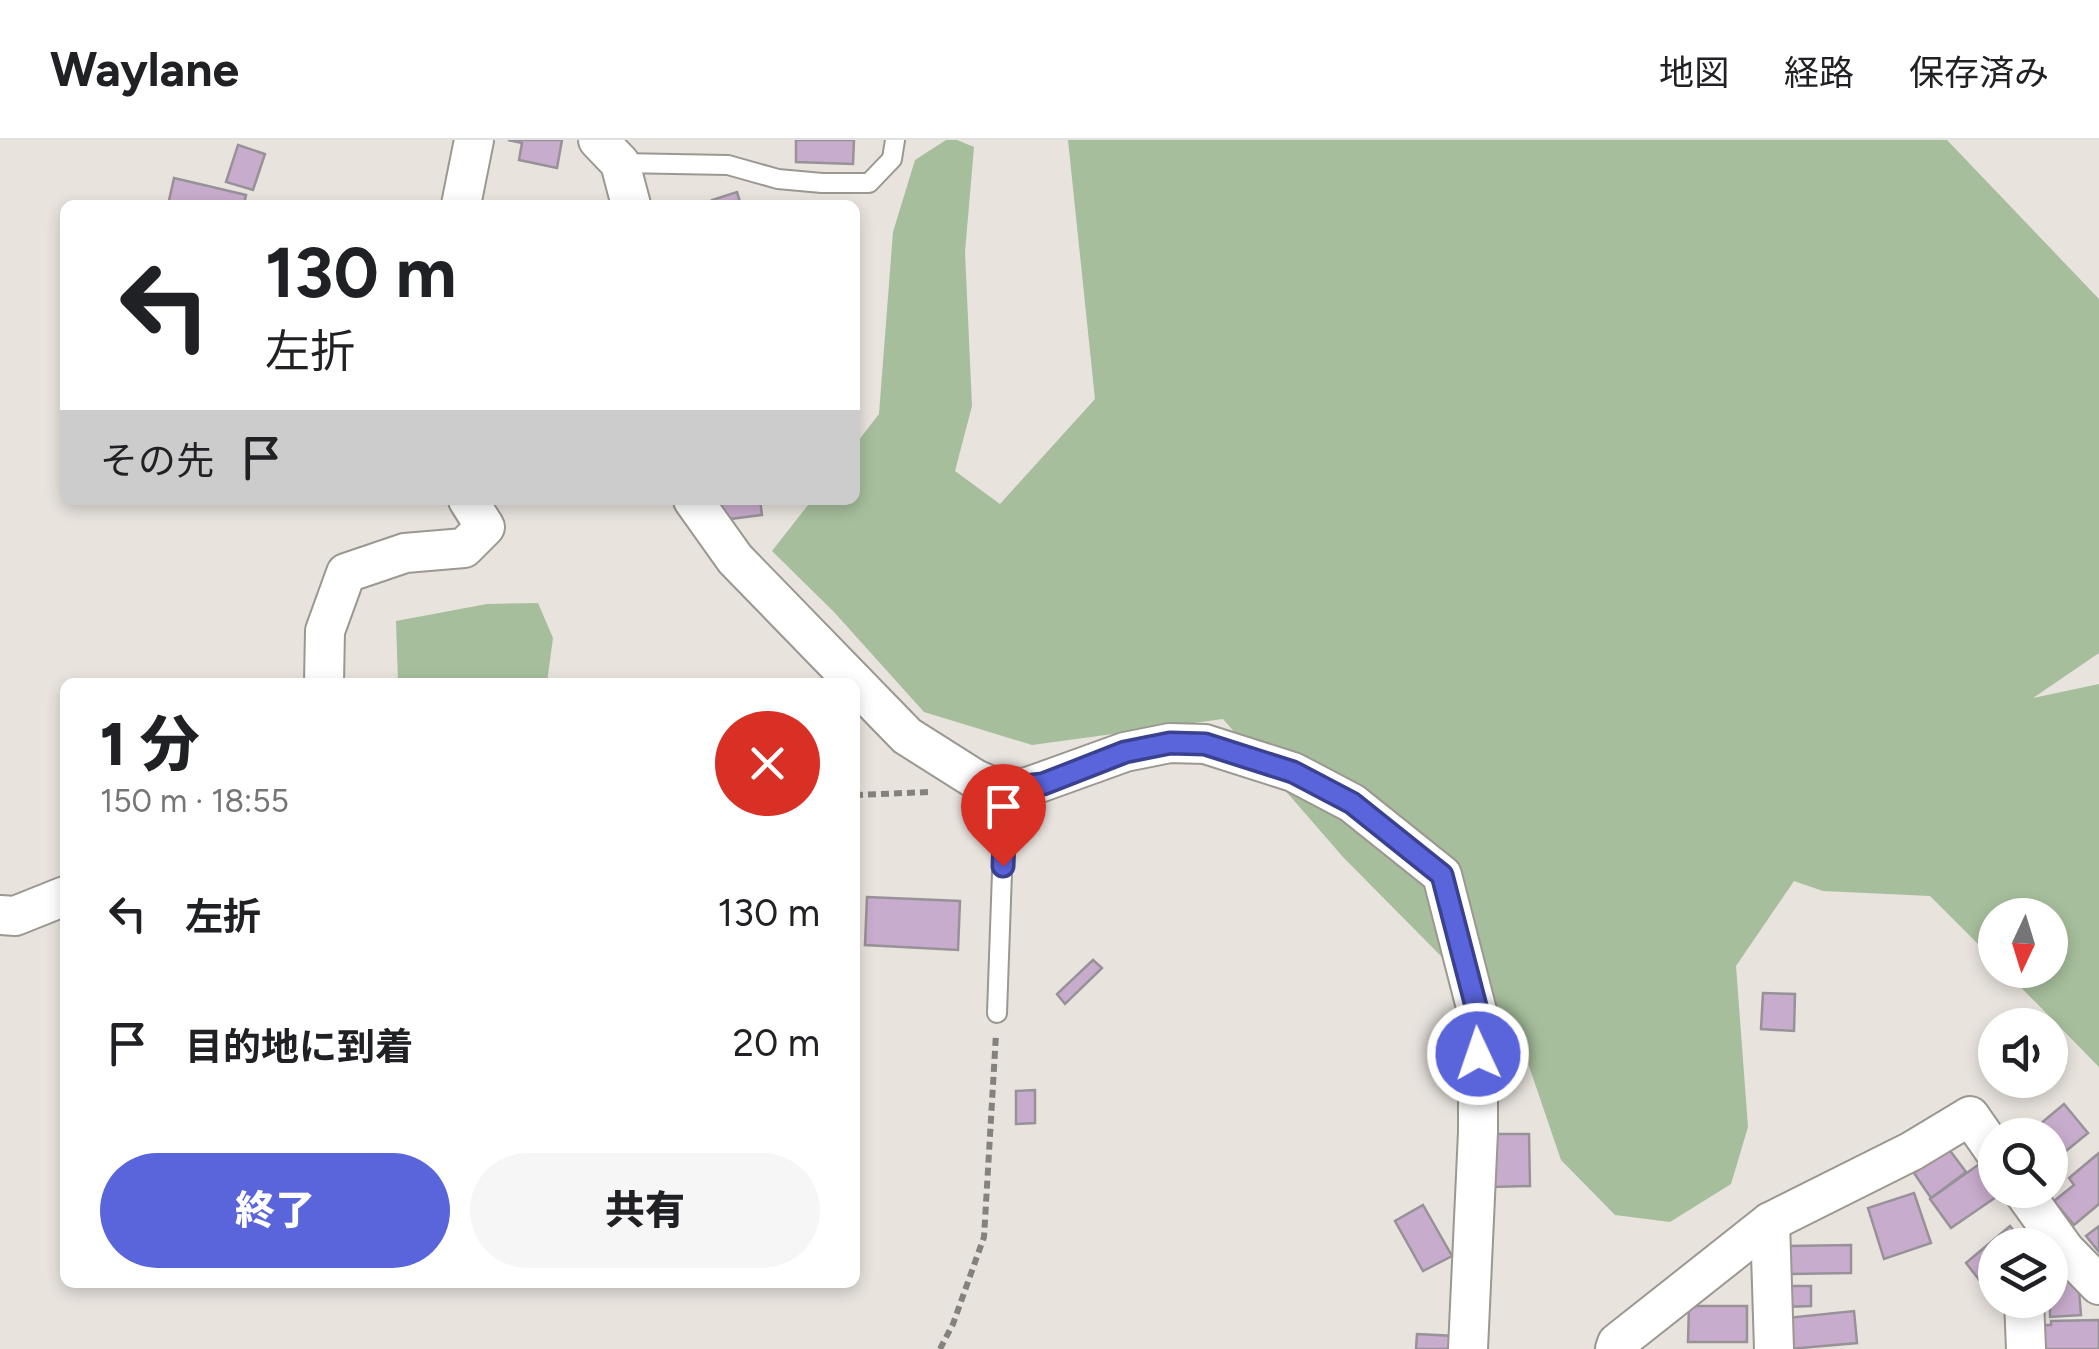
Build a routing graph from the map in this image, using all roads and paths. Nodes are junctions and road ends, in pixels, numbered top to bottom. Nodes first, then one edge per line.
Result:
1 (474, 140) edge
2 (895, 140) edge
3 (609, 151) edge
4 (462, 200) edge
5 (629, 200) edge
6 (471, 505) edge
7 (697, 505) edge
8 (324, 678) edge
9 (851, 678) edge
10 (860, 688) edge
11 (990, 784) junction
12 (860, 794) edge
13 (60, 898) edge
14 (0, 915) edge
15 (997, 1014) joint
16 (1978, 1128) edge
17 (1770, 1222) junction
18 (2068, 1265) edge
19 (2099, 1284) edge
20 (2025, 1318) edge
21 (940, 1349) edge
22 (1468, 1349) edge
23 (1615, 1349) edge
24 (1774, 1349) edge
25 (2026, 1349) edge

1 - 4 street
2 - 3 lane
3 - 5 street
6 - 8 street
7 - 9 street
10 - 11 street
11 - 12 path
11 - 15 lane
11 - 22 street
13 - 14 street
15 - 21 path
16 - 17 street
17 - 23 street
17 - 24 street
18 - 19 street
20 - 25 street

